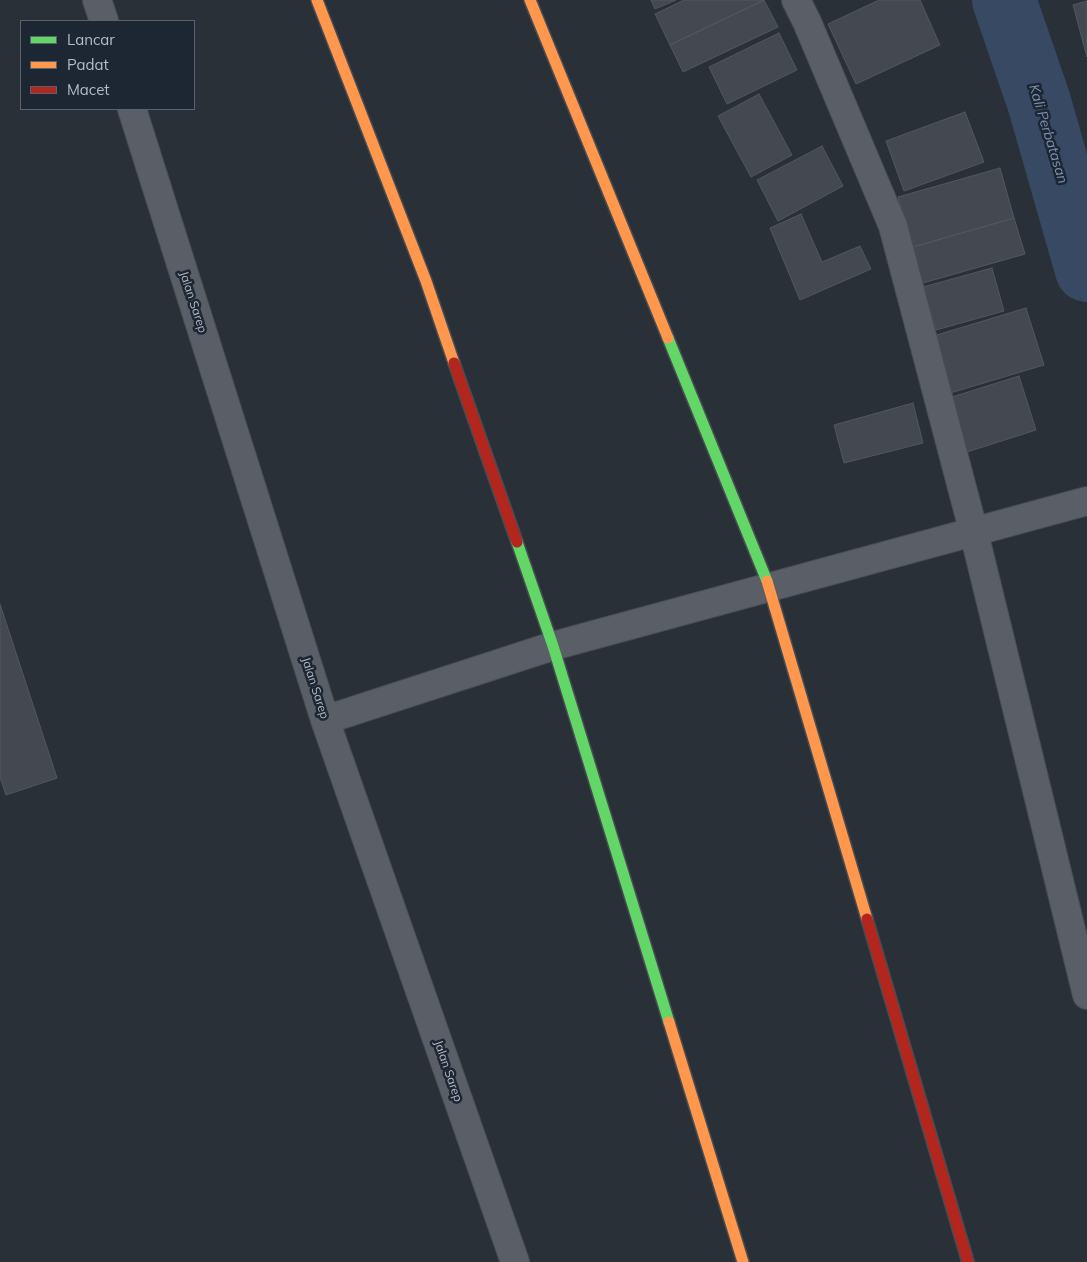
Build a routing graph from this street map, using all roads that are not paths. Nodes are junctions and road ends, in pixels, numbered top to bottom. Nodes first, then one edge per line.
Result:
1 (97, 0) edge
2 (317, 0) edge
3 (530, 0) edge
4 (796, 0) edge
5 (104, 20) edge
6 (132, 110) edge
7 (1087, 501) edge
8 (974, 533) junction
9 (770, 588) junction
10 (553, 646) junction
11 (325, 720) junction
12 (1087, 996) edge
13 (515, 1262) edge
14 (743, 1262) edge
15 (968, 1262) edge

1 - 5 street
2 - 10 street
3 - 9 street
4 - 8 street
6 - 11 street, Jalan Sarep
7 - 8 street
8 - 9 street
8 - 12 street
9 - 10 street
9 - 15 street
10 - 11 street
10 - 14 street
11 - 13 street, Jalan Sarep

